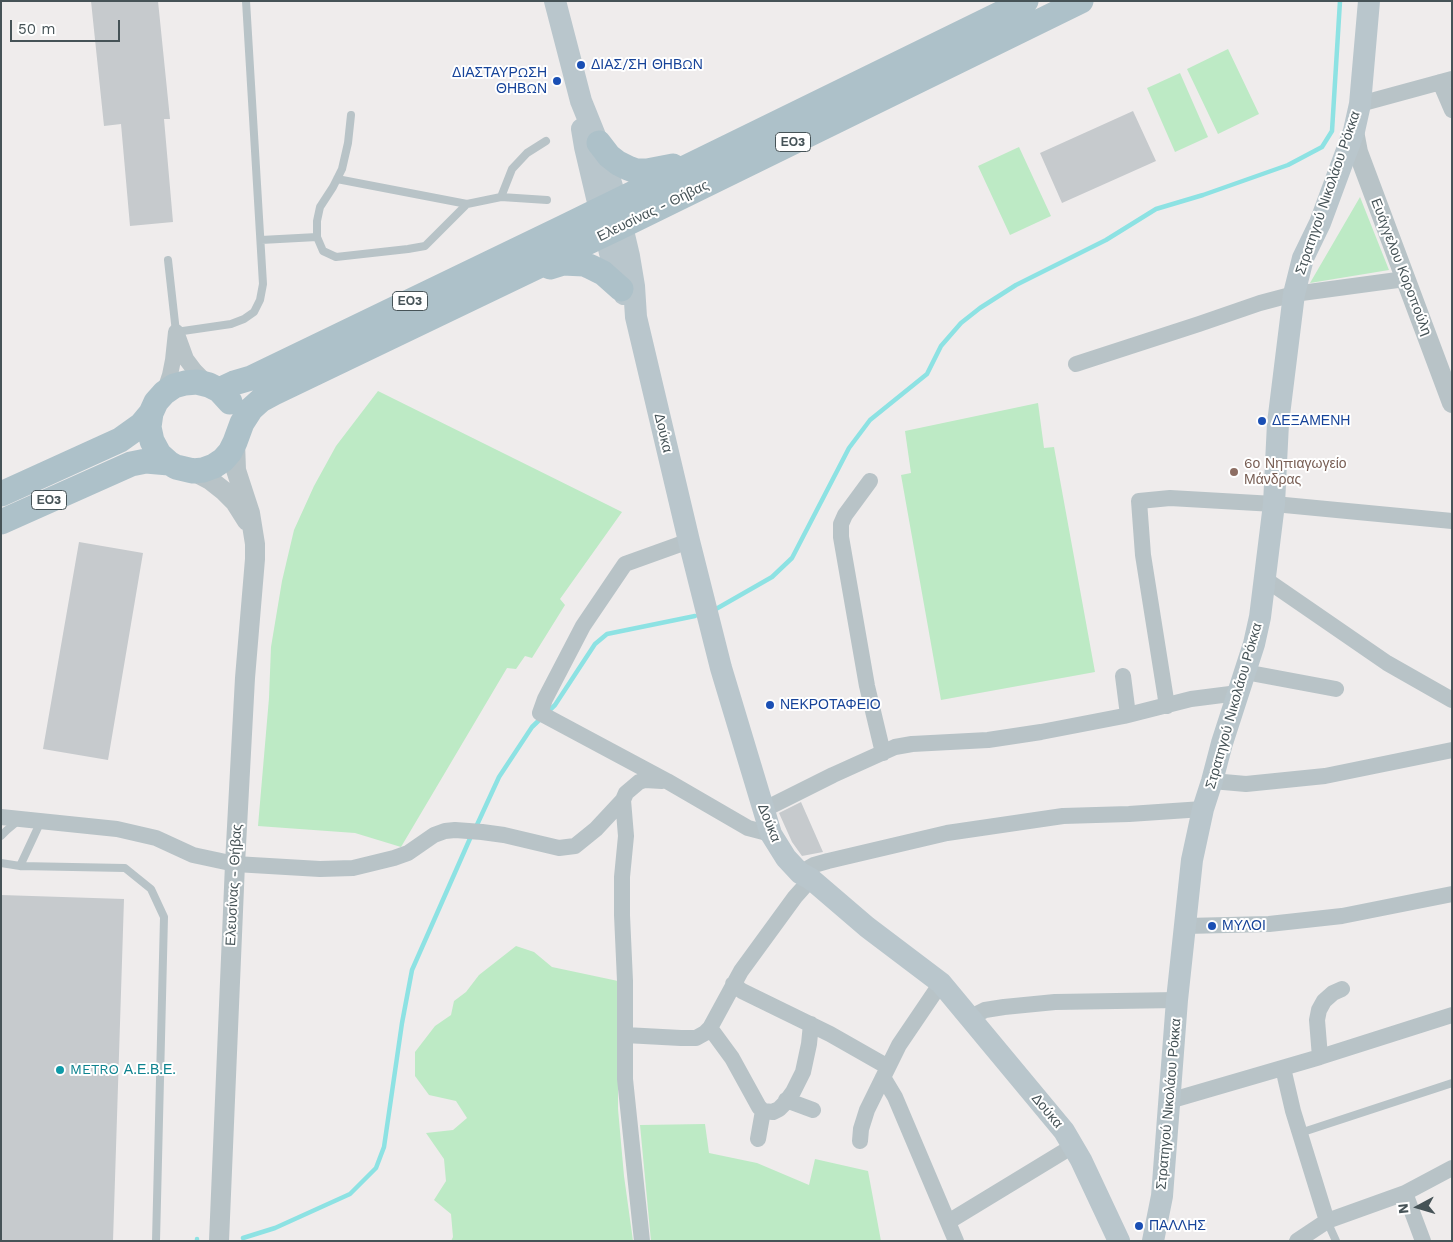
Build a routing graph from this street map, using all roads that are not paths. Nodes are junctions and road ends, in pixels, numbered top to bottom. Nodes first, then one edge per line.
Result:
1 (246, 1) edge
2 (555, 1) edge
3 (1026, 1) edge
4 (1080, 1) edge
5 (1369, 1) edge
6 (1446, 80) edge
7 (580, 101) junction
8 (1360, 104) junction
9 (1452, 110) edge
10 (351, 115) dead end
11 (1354, 131) junction
12 (546, 141) dead end
13 (599, 143) junction
14 (709, 156) junction
15 (337, 179) junction
16 (501, 197) junction
17 (547, 200) dead end
18 (467, 204) junction
19 (608, 205) junction
20 (614, 230) junction
21 (317, 237) junction
22 (261, 240) junction
23 (168, 260) dead end
24 (516, 277) junction
25 (1405, 279) junction
26 (622, 289) junction
27 (1294, 294) junction
28 (636, 317) junction
29 (176, 332) junction
30 (1076, 364) dead end
31 (1448, 381) edge
32 (214, 387) junction
33 (158, 403) junction
34 (1452, 403) edge
35 (236, 437) junction
36 (169, 463) junction
37 (192, 471) junction
38 (870, 481) dead end
39 (1, 494) edge
40 (1274, 504) junction
41 (1452, 521) edge
42 (1, 522) edge
43 (253, 530) junction
44 (689, 540) junction
45 (1265, 579) junction
46 (1245, 672) junction
47 (1122, 676) dead end
48 (1336, 689) dead end
49 (1238, 693) junction
50 (1452, 700) edge
51 (1167, 706) junction
52 (1128, 715) junction
53 (1452, 750) edge
54 (883, 753) junction
55 (666, 781) junction
56 (1212, 781) junction
57 (623, 800) junction
58 (1203, 809) junction
59 (763, 810) junction
60 (1, 817) edge
61 (21, 819) junction
62 (41, 821) junction
63 (771, 834) junction
64 (1, 836) edge
65 (1, 863) edge
66 (235, 864) junction
67 (20, 866) junction
68 (806, 876) junction
69 (1452, 894) edge
70 (1186, 926) junction
71 (940, 983) junction
72 (733, 984) junction
73 (1342, 989) dead end
74 (1177, 1000) junction
75 (1452, 1015) edge
76 (969, 1018) junction
77 (810, 1024) junction
78 (710, 1028) junction
79 (625, 1035) junction
80 (1320, 1057) junction
81 (1283, 1068) junction
82 (886, 1072) junction
83 (1452, 1083) edge
84 (786, 1100) junction
85 (1169, 1101) junction
86 (813, 1110) dead end
87 (763, 1111) junction
88 (1300, 1133) junction
89 (758, 1139) dead end
90 (860, 1142) dead end
91 (1073, 1146) junction
92 (1452, 1168) edge
93 (1405, 1193) junction
94 (1327, 1221) junction
95 (948, 1222) junction
96 (156, 1241) edge
97 (219, 1241) edge
98 (642, 1241) edge
99 (956, 1241) edge
100 (1118, 1241) edge
101 (1153, 1241) edge
102 (1297, 1241) edge
103 (1336, 1241) edge
104 (1423, 1241) edge

1 - 22 lane
2 - 7 main road
3 - 14 main road, Ελευσίνας - Θήβας / ΕΟ3
4 - 20 main road, Ελευσίνας - Θήβας / ΕΟ3
5 - 8 main road, Στρατηγού Νικολάου Ρόκκα
6 - 8 street
6 - 9 street
7 - 13 main road
7 - 19 main road
8 - 11 main road, Στρατηγού Νικολάου Ρόκκα
10 - 15 lane
11 - 25 street, Ευάγγελου Κοροπούλη
11 - 27 main road, Στρατηγού Νικολάου Ρόκκα
12 - 16 lane
13 - 14 main road, ΕΟ3
13 - 19 main road
14 - 19 main road, Ελευσίνας - Θήβας / ΕΟ3
15 - 18 lane
15 - 21 lane
16 - 17 lane
16 - 18 lane
18 - 21 lane
19 - 20 main road, Δούκα
19 - 32 main road, Ελευσίνας - Θήβας / ΕΟ3
20 - 24 main road, Ελευσίνας - Θήβας / ΕΟ3
20 - 26 main road, Δούκα
20 - 28 main road, Δούκα
21 - 22 lane
22 - 29 lane
23 - 29 lane
24 - 26 main road, ΕΟ3
24 - 35 main road, Ελευσίνας - Θήβας / ΕΟ3
25 - 27 street
25 - 31 street, Ευάγγελου Κοροπούλη
26 - 28 main road, Δούκα
27 - 30 street
27 - 40 main road, Στρατηγού Νικολάου Ρόκκα
28 - 44 main road, Δούκα
29 - 32 street
29 - 33 street
31 - 34 street, Ευάγγελου Κοροπούλη
32 - 33 main road, Ελευσίνας - Θήβας / ΕΟ3
32 - 35 main road
33 - 36 main road
33 - 39 main road, Ελευσίνας - Θήβας / ΕΟ3
35 - 37 main road, Ελευσίνας - Θήβας / ΕΟ3
35 - 43 street, Ελευσίνας - Θήβας
36 - 37 main road, ΕΟ3
36 - 42 main road, ΕΟ3
37 - 43 street
38 - 54 street
40 - 41 street
40 - 45 main road, Στρατηγού Νικολάου Ρόκκα
40 - 51 street
43 - 66 street, Ελευσίνας - Θήβας
44 - 55 street
44 - 59 main road, Δούκα
45 - 46 main road, Στρατηγού Νικολάου Ρόκκα
45 - 50 street
46 - 48 street
46 - 49 main road, Στρατηγού Νικολάου Ρόκκα
47 - 52 street
49 - 51 street
49 - 56 main road, Στρατηγού Νικολάου Ρόκκα
51 - 52 street
52 - 54 street
53 - 56 street
54 - 59 street
55 - 57 street
55 - 63 street
56 - 58 main road, Στρατηγού Νικολάου Ρόκκα
57 - 66 street
57 - 79 street
58 - 68 street
58 - 70 main road, Στρατηγού Νικολάου Ρόκκα
59 - 63 main road, Δούκα
60 - 61 street
61 - 62 street
61 - 64 lane
62 - 66 street
62 - 67 lane
63 - 68 main road, Δούκα
65 - 67 lane
66 - 97 street, Ελευσίνας - Θήβας
67 - 96 lane
68 - 71 main road, Δούκα
68 - 72 street
69 - 70 street
70 - 74 main road, Στρατηγού Νικολάου Ρόκκα
71 - 76 main road, Δούκα
71 - 82 street
72 - 77 street
72 - 78 street
73 - 80 street
74 - 76 street
74 - 85 main road, Στρατηγού Νικολάου Ρόκκα
75 - 80 street
76 - 91 main road, Δούκα
77 - 82 street
77 - 84 street
78 - 79 street
78 - 87 street
79 - 98 street
80 - 81 street
81 - 85 street
81 - 88 street
82 - 90 street
82 - 95 street
83 - 88 lane
84 - 86 street
84 - 87 street
85 - 101 main road, Στρατηγού Νικολάου Ρόκκα
87 - 89 street
88 - 94 street
91 - 95 street
91 - 100 main road, Δούκα
92 - 93 street
93 - 94 street
93 - 104 street
94 - 102 street
94 - 103 lane
95 - 99 street

